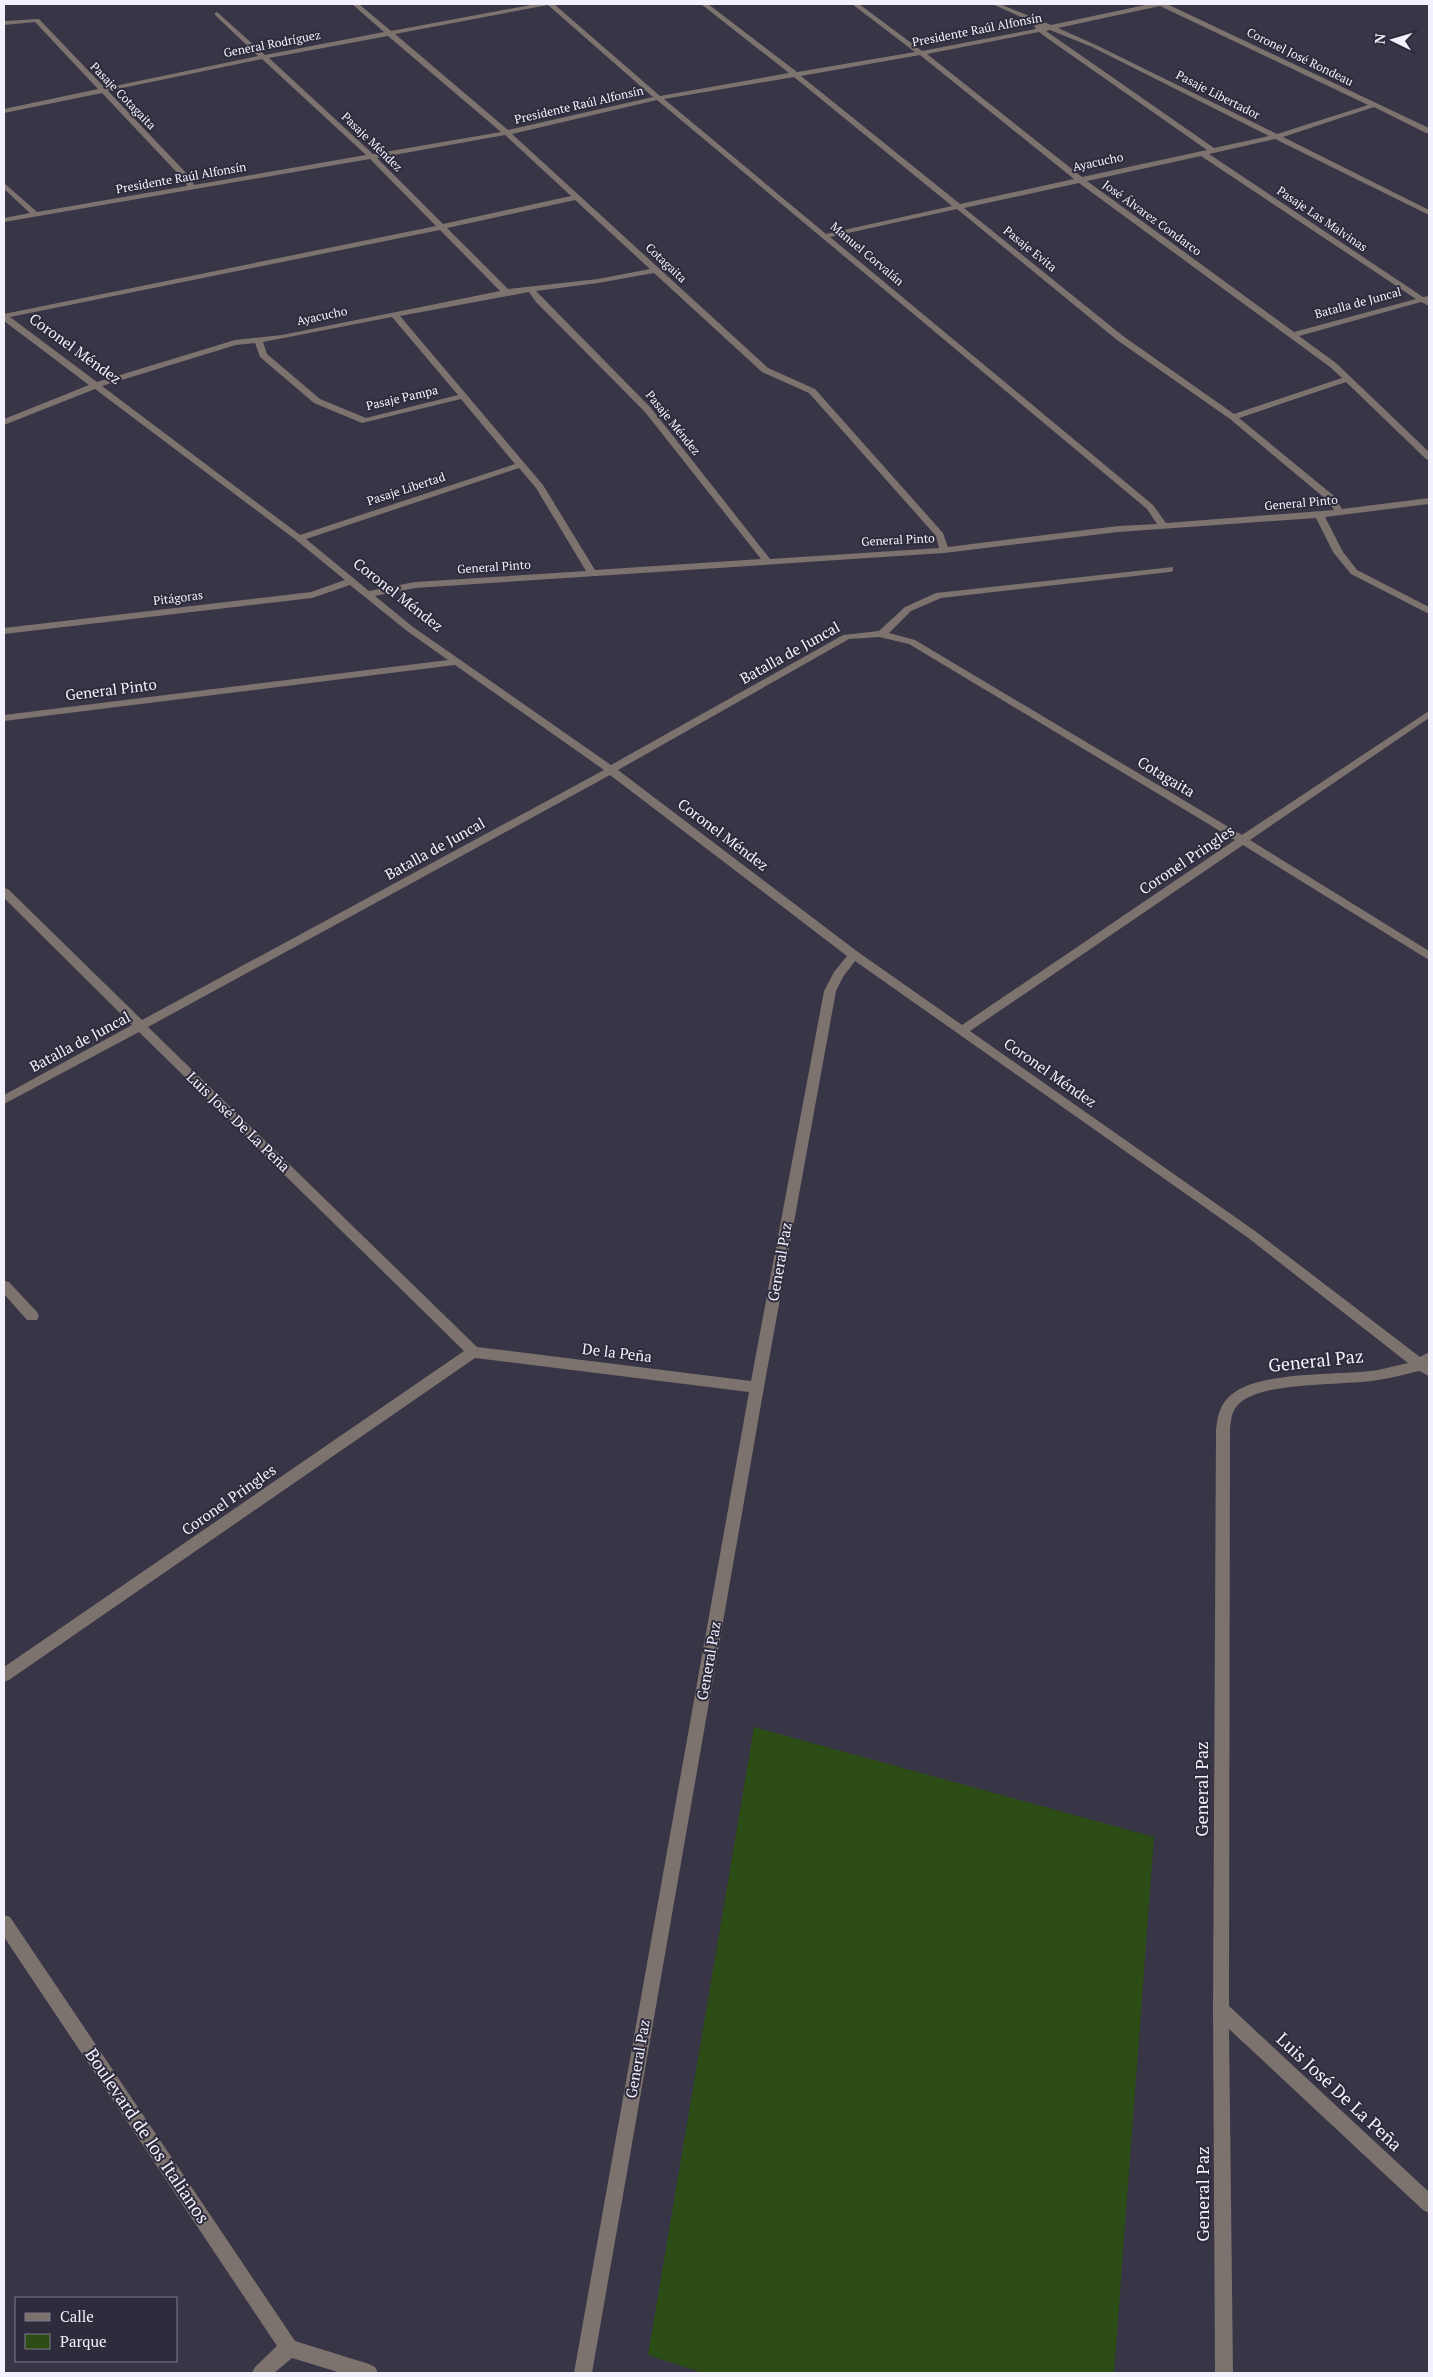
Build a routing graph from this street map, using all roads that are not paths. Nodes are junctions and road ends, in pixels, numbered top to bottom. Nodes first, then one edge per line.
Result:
1 (354, 4) edge
2 (545, 4) edge
3 (550, 4) edge
4 (704, 4) edge
5 (855, 4) edge
6 (995, 4) edge
7 (1158, 4) edge
8 (1162, 4) edge
9 (528, 5) edge
10 (217, 14) dead end
11 (1030, 19) junction
12 (4, 23) edge
13 (1054, 27) junction
14 (1041, 30) junction
15 (387, 32) junction
16 (921, 53) junction
17 (263, 57) junction
18 (796, 75) junction
19 (101, 89) junction
20 (658, 98) junction
21 (1374, 105) junction
22 (4, 110) edge
23 (1429, 131) edge
24 (507, 133) junction
25 (1276, 137) junction
26 (1213, 151) junction
27 (1202, 153) junction
28 (372, 157) junction
29 (1079, 179) junction
30 (4, 185) edge
31 (192, 188) junction
32 (577, 197) junction
33 (957, 207) junction
34 (1429, 213) edge
35 (35, 214) junction
36 (4, 220) edge
37 (442, 227) junction
38 (826, 236) junction
39 (655, 270) junction
40 (530, 288) junction
41 (506, 292) junction
42 (1427, 300) edge
43 (394, 314) junction
44 (4, 316) edge
45 (1294, 335) junction
46 (259, 340) junction
47 (1347, 379) junction
48 (97, 385) junction
49 (463, 396) junction
50 (1233, 417) junction
51 (4, 422) edge
52 (1429, 457) edge
53 (520, 464) junction
54 (1429, 501) edge
55 (1340, 513) junction
56 (1319, 516) junction
57 (1163, 526) junction
58 (300, 538) junction
59 (944, 550) junction
60 (766, 560) junction
61 (1170, 569) dead end
62 (591, 572) junction
63 (352, 581) junction
64 (368, 594) junction
65 (1429, 611) edge
66 (4, 631) edge
67 (883, 633) junction
68 (459, 662) junction
69 (1429, 714) edge
70 (4, 718) edge
71 (611, 770) junction
72 (1244, 841) junction
73 (4, 892) edge
74 (854, 955) junction
75 (1429, 956) edge
76 (141, 1027) junction
77 (961, 1031) junction
78 (4, 1100) edge
79 (4, 1286) edge
80 (32, 1316) dead end
81 (472, 1352) junction
82 (1426, 1364) edge
83 (758, 1387) junction
84 (4, 1675) edge
85 (4, 1923) edge
86 (1221, 2010) junction
87 (1429, 2204) edge
88 (289, 2348) junction
89 (261, 2373) edge
90 (369, 2373) edge
91 (583, 2373) edge
92 (1224, 2373) edge

1 - 15 street, Cotagaita
2 - 9 street, General Rodríguez
3 - 20 street, Manuel Corvalán
4 - 18 street, Pasaje Evita
5 - 16 street, José Álvarez Condarco
6 - 11 street, Pasaje Libertador
7 - 13 street, Presidente Raúl Alfonsín
8 - 21 street, Coronel José Rondeau
9 - 15 street, General Rodríguez
10 - 17 street, Pasaje Méndez
11 - 13 street, Pasaje Libertador
11 - 14 street
12 - 19 street, Pasaje Cotagaita
13 - 14 street, Presidente Raúl Alfonsín
13 - 25 street, Pasaje Libertador
14 - 16 street, Presidente Raúl Alfonsín
14 - 26 street
15 - 17 street, General Rodríguez
15 - 24 street, Cotagaita
16 - 18 street, Presidente Raúl Alfonsín
16 - 29 street, José Álvarez Condarco
17 - 19 street, General Rodríguez
17 - 28 street, Pasaje Méndez
18 - 20 street, Presidente Raúl Alfonsín
18 - 33 street, Pasaje Evita
19 - 22 street, General Rodríguez
19 - 31 street, Pasaje Cotagaita
20 - 24 street, Presidente Raúl Alfonsín
20 - 38 street, Manuel Corvalán
21 - 23 street, Coronel José Rondeau
21 - 25 street, Ayacucho
24 - 28 street, Presidente Raúl Alfonsín
24 - 32 street, Cotagaita
25 - 26 street, Ayacucho
25 - 34 street, Pasaje Libertador
26 - 27 street, Ayacucho
27 - 29 street, Ayacucho
27 - 42 street, Pasaje Las Malvinas
28 - 31 street, Presidente Raúl Alfonsín
28 - 37 street, Pasaje Méndez
29 - 33 street, Ayacucho
29 - 45 street, José Álvarez Condarco
30 - 35 street
31 - 35 street, Presidente Raúl Alfonsín
32 - 37 street
32 - 39 street, Cotagaita
33 - 38 street, Ayacucho
33 - 50 street, Pasaje Evita
35 - 36 street, Presidente Raúl Alfonsín
37 - 41 street, Pasaje Méndez
37 - 44 street
38 - 57 street, Manuel Corvalán
39 - 40 street, Ayacucho
39 - 59 street, Cotagaita
40 - 41 street, Ayacucho
40 - 60 street, Pasaje Méndez
41 - 43 street, Ayacucho
42 - 45 street, Batalla de Juncal
43 - 46 street, Ayacucho
43 - 49 street
44 - 48 street, Coronel Méndez
45 - 47 street, José Álvarez Condarco
46 - 48 street, Ayacucho
46 - 49 street, Pasaje Pampa
47 - 50 street
47 - 52 street, José Álvarez Condarco
48 - 51 street, Ayacucho
48 - 58 street, Coronel Méndez
49 - 53 street
50 - 55 street, Pasaje Evita
53 - 58 street, Pasaje Libertad
53 - 62 street
54 - 55 street, General Pinto
55 - 56 street, General Pinto
56 - 57 street, General Pinto
56 - 65 street
57 - 59 street, General Pinto
58 - 63 street, Coronel Méndez
59 - 60 street, General Pinto
60 - 62 street, General Pinto
61 - 67 street
62 - 64 street, General Pinto
63 - 64 street, Coronel Méndez
63 - 66 street, Pitágoras
64 - 68 street, Coronel Méndez
67 - 71 street, Batalla de Juncal
67 - 72 street, Cotagaita
68 - 70 street, General Pinto
68 - 71 street, Coronel Méndez
69 - 72 street, Coronel Pringles
71 - 74 street, Coronel Méndez
71 - 76 street, Batalla de Juncal
72 - 75 street, Cotagaita
72 - 77 street, Coronel Pringles
73 - 76 street, Luis José De La Peña
74 - 77 street, Coronel Méndez
74 - 83 street, General Paz
76 - 78 street, Batalla de Juncal
76 - 81 street, Luis José De La Peña
77 - 82 street, Coronel Méndez
79 - 80 street
81 - 83 street, De la Peña
81 - 84 street, Coronel Pringles
82 - 86 street, General Paz
83 - 91 street, General Paz
85 - 88 street, Boulevard de los Italianos
86 - 87 street, Luis José De La Peña
86 - 92 street, General Paz
88 - 89 street
88 - 90 street

